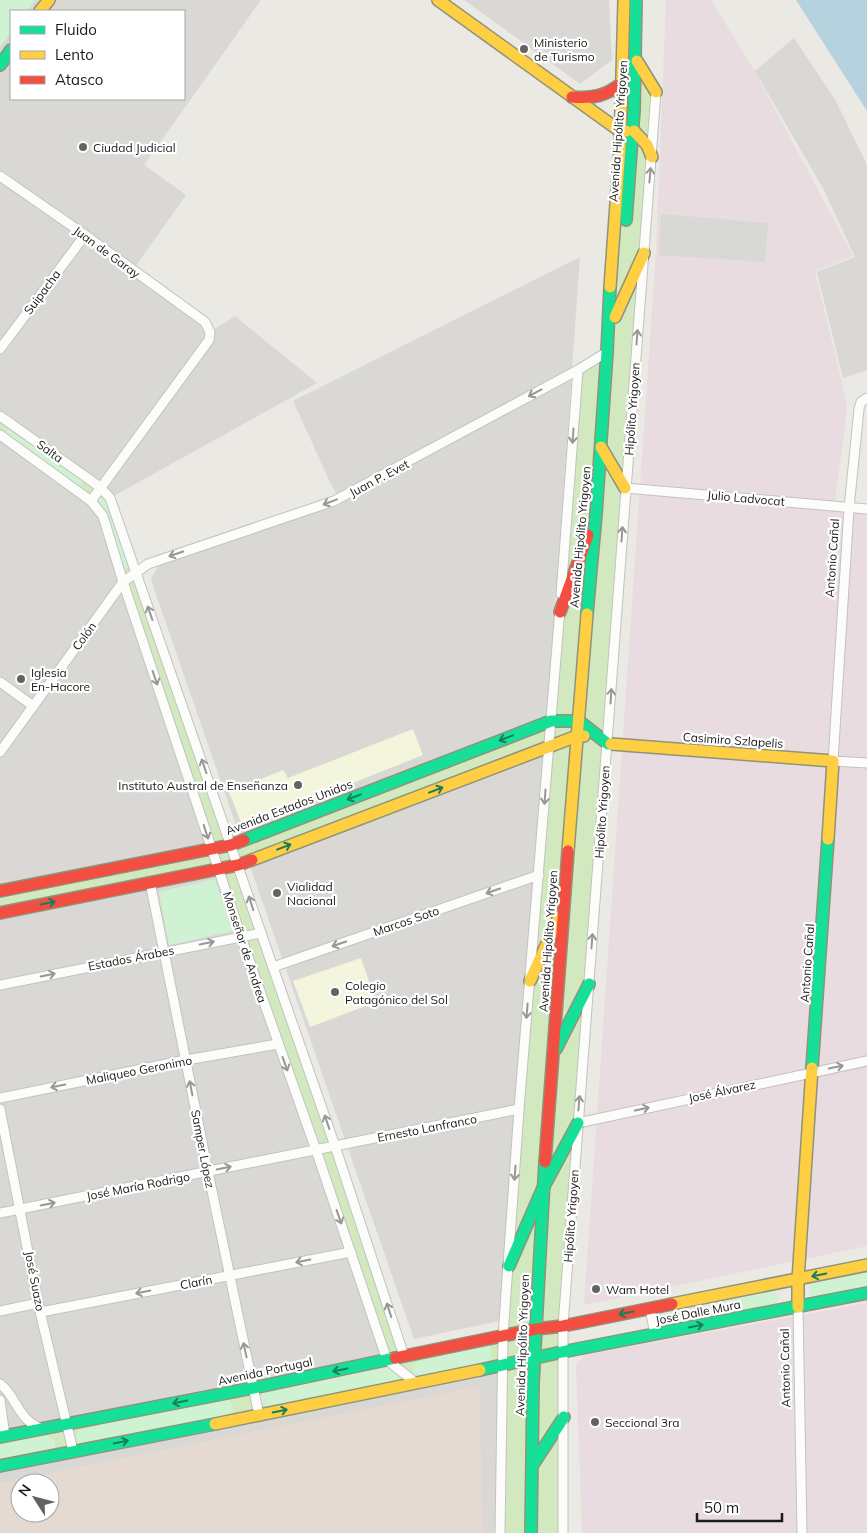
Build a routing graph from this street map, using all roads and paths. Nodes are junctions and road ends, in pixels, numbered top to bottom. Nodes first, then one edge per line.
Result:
1 (49, 0) edge
2 (438, 0) edge
3 (624, 0) edge
4 (636, 0) edge
5 (41, 10) edge
6 (10, 51) edge
7 (637, 61) junction
8 (0, 65) edge
9 (622, 83) junction
10 (656, 92) joint
11 (572, 97) junction
12 (627, 131) junction
13 (652, 157) junction
14 (0, 176) edge
15 (85, 235) junction
16 (644, 253) junction
17 (615, 317) junction
18 (0, 349) edge
19 (607, 352) junction
20 (578, 370) junction
21 (867, 398) edge
22 (0, 416) edge
23 (0, 435) edge
24 (601, 446) junction
25 (625, 488) junction
26 (95, 494) junction
27 (849, 508) junction
28 (867, 509) edge
29 (596, 514) junction
30 (136, 572) junction
31 (123, 582) junction
32 (560, 612) junction
33 (0, 682) edge
34 (33, 706) junction
35 (551, 721) junction
36 (579, 721) junction
37 (578, 736) junction
38 (604, 741) junction
39 (549, 748) junction
40 (0, 752) edge
41 (834, 760) junction
42 (867, 763) edge
43 (232, 845) junction
44 (212, 849) junction
45 (238, 864) junction
46 (219, 868) junction
47 (539, 875) junction
48 (150, 882) junction
49 (0, 891) edge
50 (564, 906) junction
51 (0, 913) edge
52 (261, 933) junction
53 (241, 937) junction
54 (165, 951) junction
55 (273, 967) junction
56 (530, 981) junction
57 (589, 984) junction
58 (0, 985) edge
59 (278, 1044) junction
60 (553, 1056) junction
61 (186, 1060) junction
62 (867, 1061) edge
63 (813, 1072) junction
64 (0, 1098) edge
65 (0, 1109) edge
66 (519, 1109) junction
67 (578, 1122) junction
68 (336, 1146) junction
69 (316, 1150) junction
70 (208, 1172) junction
71 (543, 1188) junction
72 (21, 1209) junction
73 (0, 1213) edge
74 (351, 1252) junction
75 (867, 1265) edge
76 (509, 1266) junction
77 (229, 1275) junction
78 (798, 1280) junction
79 (867, 1293) edge
80 (798, 1307) junction
81 (40, 1308) junction
82 (650, 1309) junction
83 (0, 1310) edge
84 (563, 1326) junction
85 (536, 1329) junction
86 (655, 1334) junction
87 (503, 1336) junction
88 (562, 1352) junction
89 (404, 1356) junction
90 (534, 1358) junction
91 (387, 1360) junction
92 (503, 1364) junction
93 (416, 1383) junction
94 (0, 1384) edge
95 (253, 1388) junction
96 (0, 1400) edge
97 (259, 1415) junction
98 (564, 1417) junction
99 (66, 1424) junction
100 (42, 1429) junction
101 (3, 1437) edge
102 (73, 1451) junction
103 (0, 1466) edge
104 (532, 1466) junction
105 (531, 1532) edge
106 (500, 1533) edge
107 (563, 1533) edge
108 (802, 1533) edge

1 - 5 main road
2 - 11 main road
3 - 9 main road, Avenida Hipólito Yrigoyen
4 - 7 main road, Avenida Hipólito Yrigoyen
6 - 8 main road
7 - 10 main road
7 - 12 main road, Avenida Hipólito Yrigoyen
9 - 11 main road
9 - 12 main road, Avenida Hipólito Yrigoyen
10 - 13 street, Hipólito Yrigoyen
11 - 12 main road
12 - 13 main road
12 - 17 main road, Avenida Hipólito Yrigoyen
12 - 19 main road, Avenida Hipólito Yrigoyen
16 -> 13 street, Hipólito Yrigoyen
14 - 15 street, Juan de Garay
15 - 18 street, Suipacha
15 - 26 street, Juan de Garay
16 - 17 main road
25 -> 16 street, Hipólito Yrigoyen
17 - 19 main road, Avenida Hipólito Yrigoyen
19 - 20 street, Juan P. Evet
19 - 24 main road, Avenida Hipólito Yrigoyen
20 -> 30 street, Juan P. Evet
20 -> 32 street
21 - 27 street, Antonio Cañal
22 - 26 street, Salta
23 - 26 street, Salta
24 - 25 main road
24 - 29 main road, Avenida Hipólito Yrigoyen
25 - 27 street, Julio Ladvocat
38 -> 25 street, Hipólito Yrigoyen
26 - 30 street, Monseñor de Andrea
26 - 31 street, Monseñor de Andrea
27 - 28 street, Julio Ladvocat
27 - 41 street, Antonio Cañal
29 - 32 main road
29 - 36 main road, Avenida Hipólito Yrigoyen
30 - 31 street, Colón
43 -> 30 street, Monseñor de Andrea
31 - 34 street, Colón
31 -> 44 street, Monseñor de Andrea
32 - 35 street
33 - 34 street
34 - 40 street, Colón
35 - 36 main road, Avenida Estados Unidos
35 - 39 street
35 -> 43 main road, Avenida Estados Unidos
36 - 37 main road, Avenida Hipólito Yrigoyen
36 - 38 main road
37 - 38 main road, Casimiro Szlapelis
37 - 39 main road
37 - 50 main road, Avenida Hipólito Yrigoyen
38 - 41 main road, Casimiro Szlapelis
57 -> 38 street, Hipólito Yrigoyen
45 -> 39 main road
39 -> 47 street
41 - 42 street, Casimiro Szlapelis
41 - 63 main road, Antonio Cañal
43 - 44 main road, Avenida Estados Unidos
43 - 45 street, Monseñor de Andrea
44 - 46 street, Monseñor de Andrea
44 - 49 main road, Avenida Estados Unidos
45 - 46 main road
52 -> 45 street, Monseñor de Andrea
46 - 48 main road
46 - 53 street, Monseñor de Andrea
47 -> 55 street, Marcos Soto
47 - 56 street
51 -> 48 main road
48 - 54 street, Samper López
50 - 56 main road
50 - 60 main road, Avenida Hipólito Yrigoyen
52 - 53 street, Estados Árabes
52 - 55 street, Monseñor de Andrea
54 -> 53 street, Estados Árabes
53 - 59 street, Monseñor de Andrea
58 -> 54 street, Estados Árabes
54 - 61 street, Samper López
68 -> 55 street, Monseñor de Andrea
56 -> 66 street
57 - 60 main road
67 -> 57 street, Hipólito Yrigoyen
59 - 61 street, Maliqueo Geronimo
59 -> 69 street, Monseñor de Andrea
60 - 71 main road, Avenida Hipólito Yrigoyen
61 -> 64 street, Maliqueo Geronimo
70 -> 61 street, Samper López
63 -> 62 street, José Álvarez
67 -> 63 street, José Álvarez
63 - 78 main road, Antonio Cañal
65 - 72 street, José Suazo
66 - 68 street, Ernesto Lanfranco
66 -> 76 street
67 - 71 main road
67 - 84 street, Hipólito Yrigoyen
68 - 69 street, José María Rodrigo
89 -> 68 street, Monseñor de Andrea
70 -> 69 street, José María Rodrigo
69 -> 74 street, Monseñor de Andrea
72 -> 70 street, José María Rodrigo
70 - 77 street, Samper López
71 - 76 main road
71 - 85 main road, Avenida Hipólito Yrigoyen
72 - 73 street, José María Rodrigo
72 - 81 street, José Suazo
74 -> 77 street, Clarín
74 - 91 street, Monseñor de Andrea
75 -> 78 main road, José Dalle Mura
76 - 87 street
77 -> 81 street, Clarín
95 -> 77 street, Samper López
78 - 80 main road, Antonio Cañal
78 - 82 main road, José Dalle Mura
79 - 80 main road, José Dalle Mura
86 -> 80 main road, José Dalle Mura
80 - 108 street, Antonio Cañal
81 - 83 street, Clarín
81 - 99 street, José Suazo
82 -> 84 main road, José Dalle Mura
82 - 86 street
84 - 85 main road, José Dalle Mura
84 - 88 street, Hipólito Yrigoyen
85 - 87 main road, Avenida Portugal
85 - 90 main road, Avenida Hipólito Yrigoyen
86 - 88 main road, José Dalle Mura
87 - 89 main road, Avenida Portugal
87 - 92 street
88 - 90 main road, José Dalle Mura
88 - 98 street, Hipólito Yrigoyen
89 - 91 main road, Avenida Portugal
90 - 92 main road
90 - 104 main road, Avenida Hipólito Yrigoyen
91 - 93 street
91 -> 95 main road, Avenida Portugal
92 - 93 main road
92 - 106 street
97 -> 93 main road
94 - 100 street
95 - 97 street, Samper López
95 -> 99 main road, Avenida Portugal
96 - 101 street
102 -> 97 main road
98 - 104 main road
98 - 107 street, Hipólito Yrigoyen
99 - 100 main road, Avenida Portugal
99 - 102 street, José Suazo
100 - 101 main road, Avenida Portugal
102 - 103 main road
104 - 105 main road, Avenida Hipólito Yrigoyen

